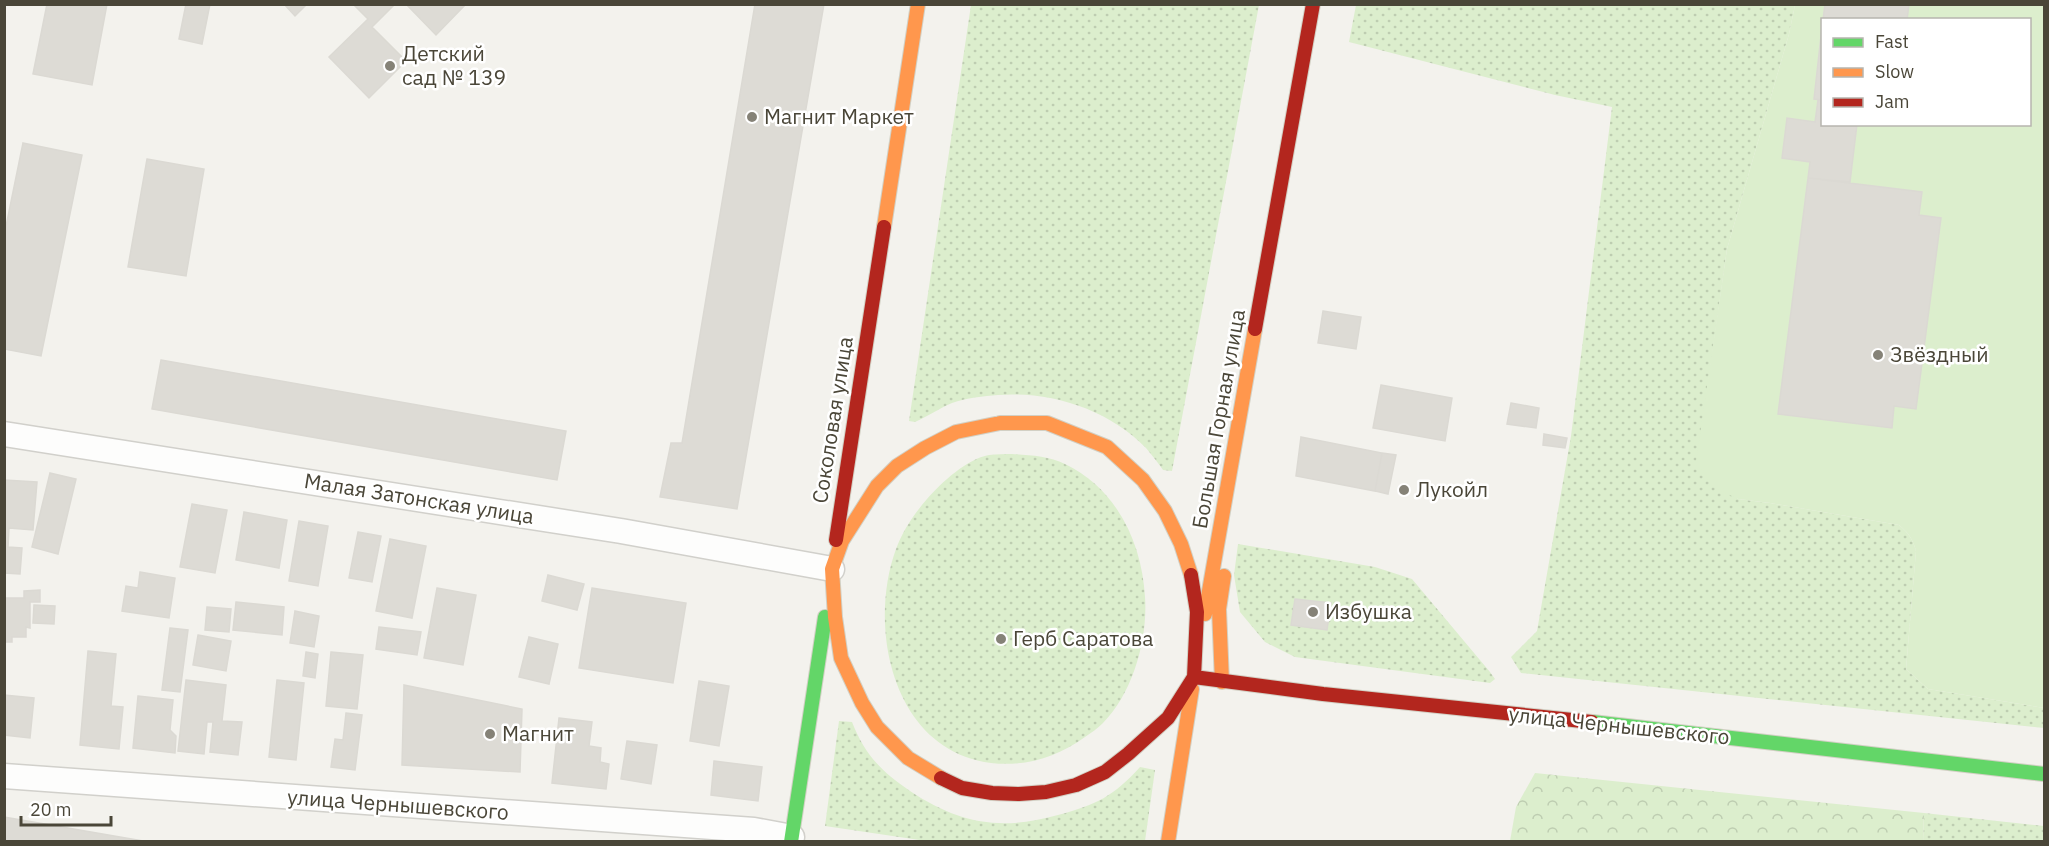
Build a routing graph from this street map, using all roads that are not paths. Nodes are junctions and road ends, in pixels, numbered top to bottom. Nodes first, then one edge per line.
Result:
1 (918, 4) edge
2 (1313, 4) edge
3 (1324, 4) edge
4 (4, 434) edge
5 (832, 569) junction
6 (1194, 677) junction
7 (1222, 682) junction
8 (2044, 774) edge
9 (4, 776) edge
10 (792, 839) edge
11 (1168, 842) edge

1 - 5 main road, Соколовая улица
2 - 6 main road, Большая Горная улица
3 - 7 main road
4 - 5 street, Малая Затонская улица
5 - 6 main road
5 - 6 main road
5 - 10 main road, Соколовая улица
6 - 7 main road, улица Чернышевского
6 - 11 main road, Большая Горная улица
7 - 8 main road, улица Чернышевского
9 - 10 street, улица Чернышевского

